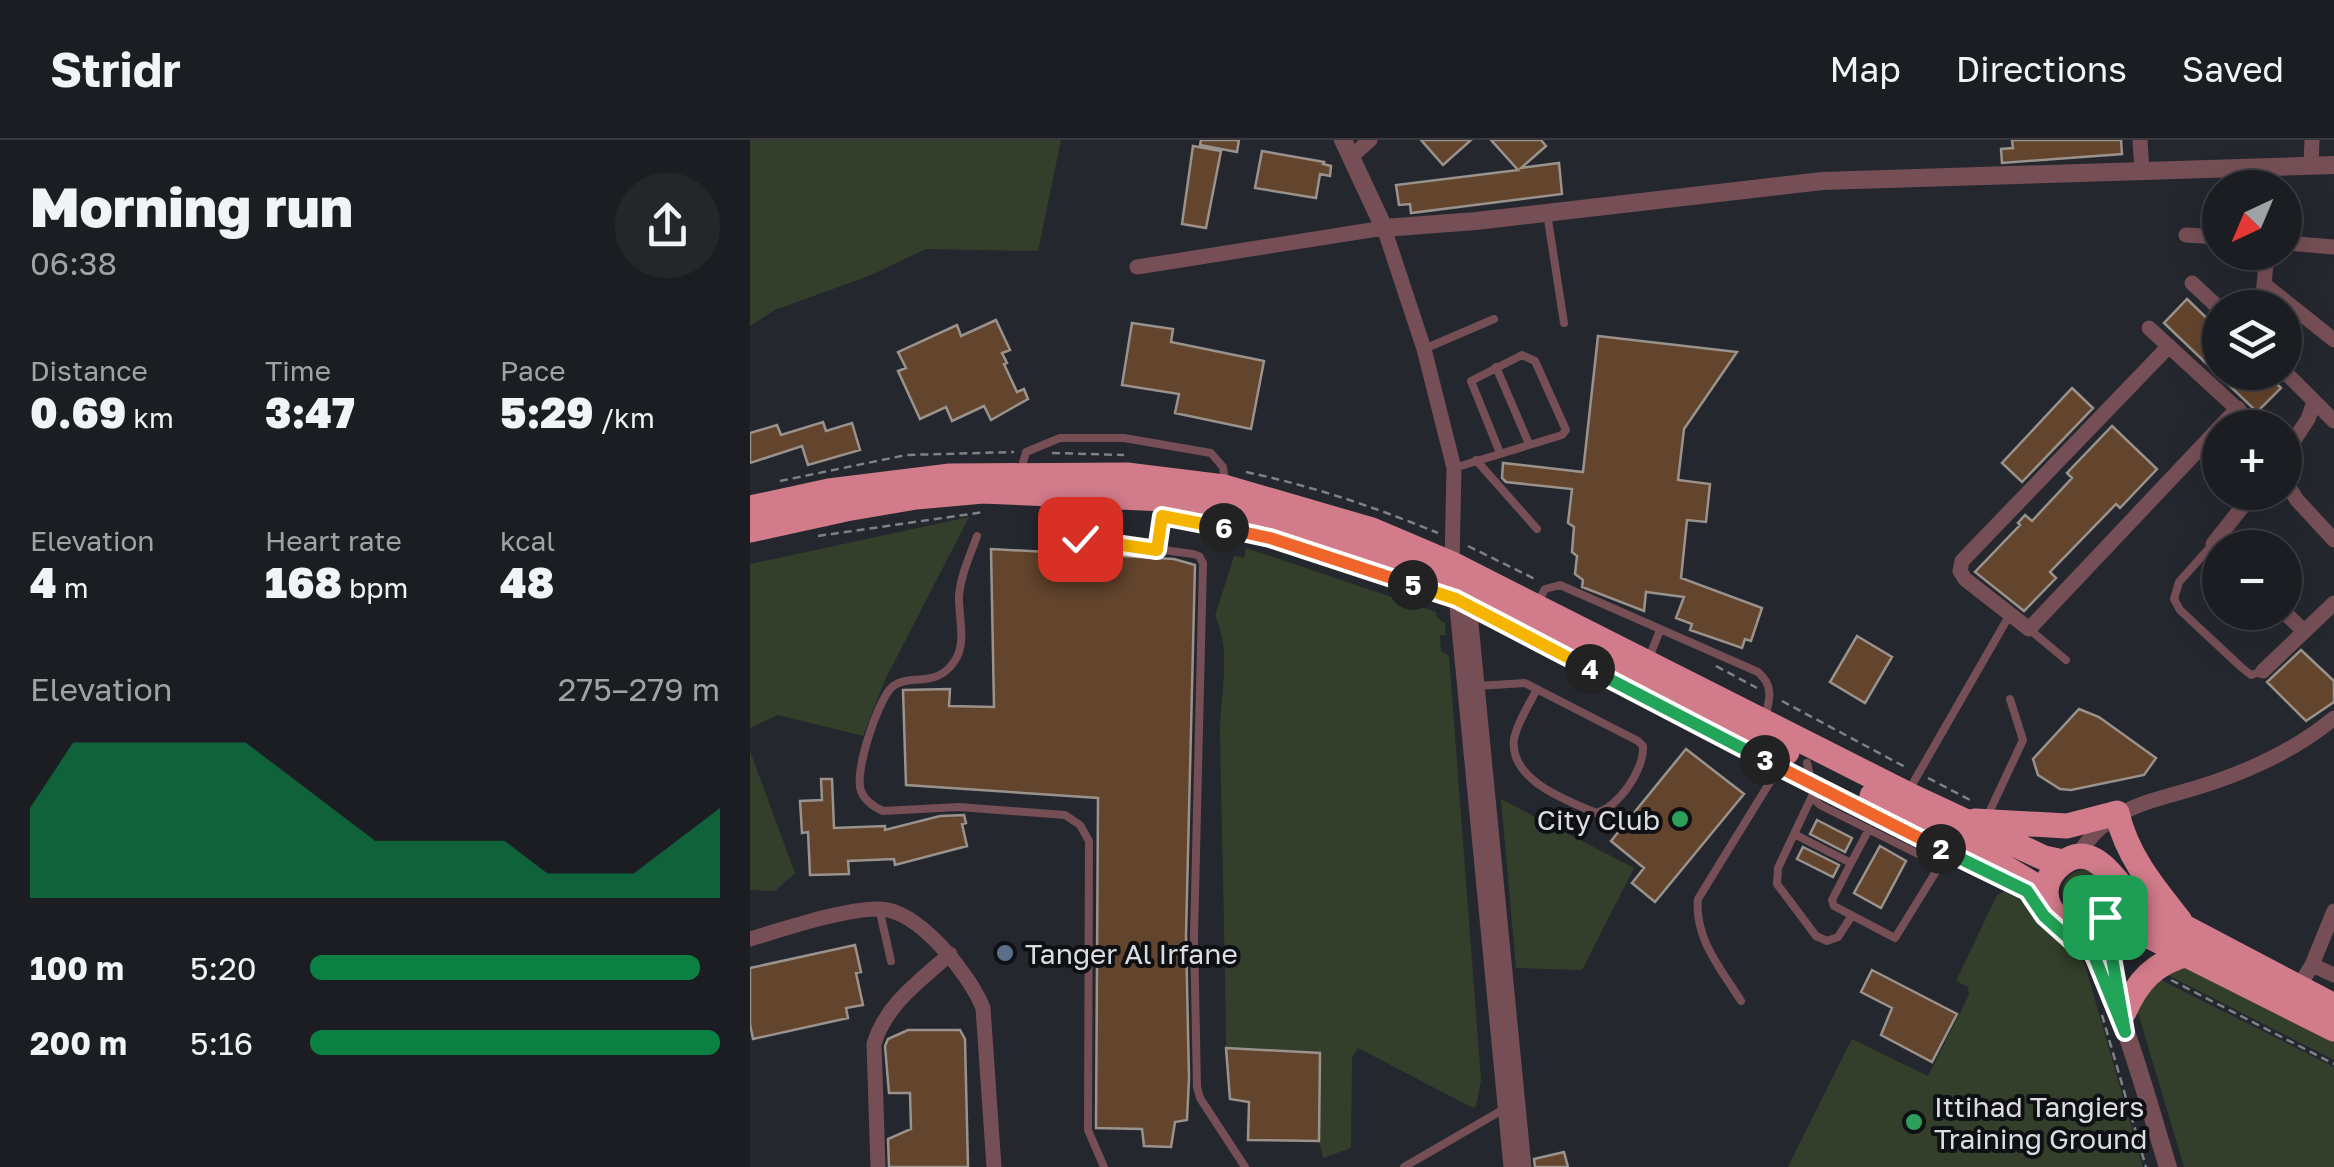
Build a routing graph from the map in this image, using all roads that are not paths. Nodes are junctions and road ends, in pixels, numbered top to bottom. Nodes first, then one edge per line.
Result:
1 (1370, 140) edge
2 (2140, 140) edge
3 (2312, 140) edge
4 (1346, 149) edge
5 (2311, 165) junction
6 (2334, 165) edge
7 (2266, 168) joint
8 (2142, 172) junction
9 (1547, 213) junction
10 (1384, 228) junction
11 (2186, 235) dead end
12 (2202, 236) edge
13 (2302, 244) edge
14 (2334, 246) edge
15 (1137, 267) dead end
16 (2266, 270) edge
17 (2192, 283) dead end
18 (2265, 285) junction
19 (2264, 290) edge
20 (2202, 292) edge
21 (1494, 318) dead end
22 (1564, 323) dead end
23 (2149, 328) dead end
24 (2334, 340) edge
25 (2170, 346) junction
26 (1424, 350) junction
27 (1496, 366) junction
28 (2302, 390) edge
29 (2314, 402) junction
30 (2238, 408) joint
31 (2334, 421) edge
32 (2302, 428) edge
33 (1529, 444) junction
34 (1500, 453) junction
35 (1476, 460) junction
36 (1454, 468) junction
37 (1020, 474) junction
38 (1224, 486) junction
39 (1165, 499) junction
40 (2302, 506) edge
41 (750, 508) edge
42 (1538, 529) dead end
43 (750, 530) edge
44 (977, 536) dead end
45 (1080, 539) dead end
46 (2334, 540) edge
47 (1157, 550) junction
48 (2202, 561) edge
49 (1458, 581) junction
50 (2334, 602) edge
51 (1536, 606) junction
52 (2010, 616) junction
53 (2029, 629) junction
54 (1660, 630) junction
55 (2304, 631) joint
56 (2066, 660) dead end
57 (1648, 662) junction
58 (2262, 671) joint
59 (1476, 686) junction
60 (1537, 689) junction
61 (2010, 699) dead end
62 (2334, 718) edge
63 (1764, 721) junction
64 (1805, 772) junction
65 (1906, 794) junction
66 (2111, 818) junction
67 (1976, 821) junction
68 (1868, 829) junction
69 (1794, 834) junction
70 (1971, 847) junction
71 (2070, 859) junction
72 (1851, 864) junction
73 (1940, 864) junction
74 (2109, 872) junction
75 (2046, 892) junction
76 (879, 908) junction
77 (2334, 911) edge
78 (2106, 916) junction
79 (1850, 917) junction
80 (2069, 923) junction
81 (750, 939) edge
82 (2187, 942) junction
83 (950, 954) junction
84 (2315, 958) junction
85 (2334, 958) edge
86 (890, 962) dead end
87 (2334, 975) edge
88 (2298, 988) junction
89 (1741, 1002) dead end
90 (2334, 1006) edge
91 (2124, 1022) junction
92 (2334, 1030) edge
93 (1504, 1109) junction
94 (878, 1167) edge
95 (994, 1167) edge
96 (1104, 1167) edge
97 (1245, 1167) edge
98 (1404, 1167) edge
99 (1511, 1167) edge
100 (1524, 1167) edge
101 (2168, 1167) edge

1 - 4 street
2 - 8 street
3 - 5 street
4 - 10 street
5 - 6 street
5 - 7 street
7 - 8 street
8 - 9 street
9 - 10 street
9 - 22 lane
10 - 15 street
10 - 26 street
11 - 12 street
13 - 14 street
16 - 18 street
17 - 20 street
18 - 19 street
18 - 24 street
21 - 26 lane
23 - 25 street
25 - 30 street
25 - 52 street
26 - 36 street
27 - 33 lane
27 - 33 lane
27 - 34 lane
28 - 29 street
29 - 31 street
29 - 32 street
30 - 53 street
33 - 34 lane
34 - 35 lane
35 - 36 lane
35 - 42 lane
36 - 49 street
37 - 38 highway
37 - 38 lane
37 - 41 highway
38 - 49 highway
39 - 43 highway
39 - 47 lane
39 - 49 highway
40 - 46 street
44 - 96 lane
45 - 47 lane
47 - 97 lane
48 - 58 lane
49 - 51 highway
49 - 59 street
49 - 64 highway
49 - 93 street
50 - 55 street
51 - 54 lane
51 - 57 highway
52 - 53 street
52 - 65 lane
53 - 56 lane
54 - 57 lane
54 - 63 lane
55 - 58 street
57 - 63 highway
59 - 60 lane
59 - 100 street
60 - 60 lane
61 - 67 lane
62 - 66 street
63 - 65 highway
64 - 68 lane
64 - 69 lane
64 - 70 highway
64 - 89 lane
65 - 67 highway
66 - 67 highway
66 - 71 street
66 - 74 street
66 - 82 highway
67 - 71 highway
68 - 72 lane
68 - 73 lane
69 - 72 lane
69 - 79 lane
70 - 73 lane
70 - 75 highway
71 - 74 highway
71 - 75 highway
72 - 79 lane
73 - 79 lane
74 - 78 highway
74 - 82 highway
75 - 80 highway
76 - 81 street
76 - 83 street
76 - 86 lane
77 - 84 street
78 - 80 highway
78 - 82 highway
78 - 91 street
80 - 91 street
82 - 88 highway
82 - 91 highway
82 - 92 highway
83 - 94 street
83 - 95 street
84 - 85 street
84 - 87 street
84 - 88 street
88 - 90 highway
91 - 101 street
93 - 98 lane
93 - 99 street

